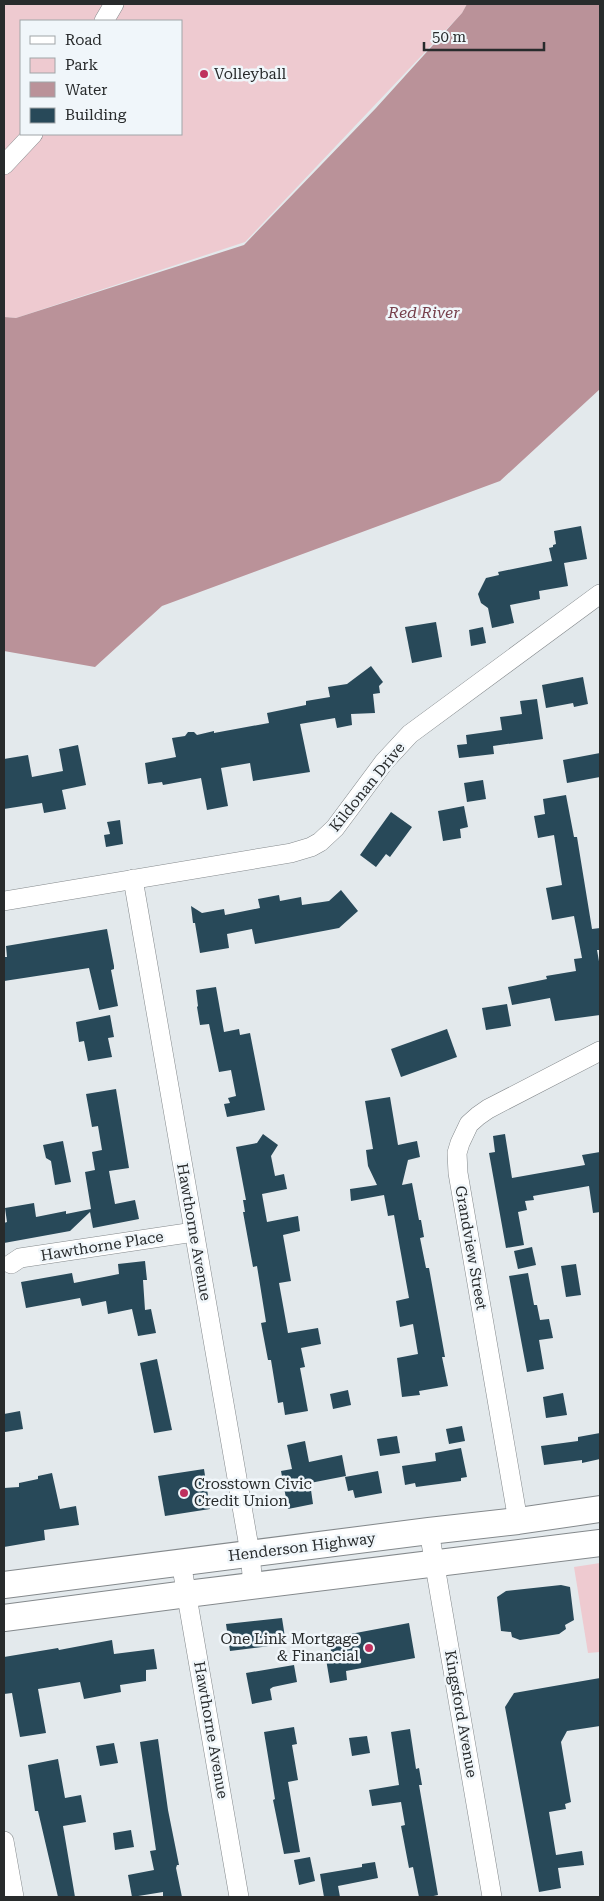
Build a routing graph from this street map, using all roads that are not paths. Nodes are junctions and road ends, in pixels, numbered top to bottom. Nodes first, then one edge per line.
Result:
1 (114, 4) edge
2 (105, 20) edge
3 (32, 135) edge
4 (4, 165) edge
5 (600, 594) edge
6 (133, 879) junction
7 (4, 901) edge
8 (600, 1051) edge
9 (194, 1232) junction
10 (11, 1264) dead end
11 (600, 1509) edge
12 (518, 1522) junction
13 (429, 1531) junction
14 (600, 1543) edge
15 (250, 1553) junction
16 (181, 1562) junction
17 (434, 1564) junction
18 (4, 1585) edge
19 (253, 1586) junction
20 (187, 1594) junction
21 (4, 1618) edge
22 (4, 1841) edge
23 (14, 1897) edge
24 (239, 1897) edge
25 (492, 1897) edge

1 - 2 street
3 - 4 street
5 - 6 street, Kildonan Drive
6 - 7 street, Kildonan Drive
6 - 9 street, Hawthorne Avenue
8 - 12 street, Grandview Street
9 - 10 street, Hawthorne Place
9 - 15 street, Hawthorne Avenue
11 - 12 main road, Henderson Highway
12 - 13 main road, Henderson Highway
13 - 15 main road, Henderson Highway
13 - 17 street, Kingsford Avenue
14 - 17 main road
15 - 16 main road, Henderson Highway
15 - 19 street, Hawthorne Avenue
16 - 18 main road, Henderson Highway
16 - 20 street, Hawthorne Avenue
17 - 19 main road
17 - 25 street, Kingsford Avenue
19 - 20 main road
20 - 21 main road
20 - 24 street, Hawthorne Avenue
22 - 23 street

